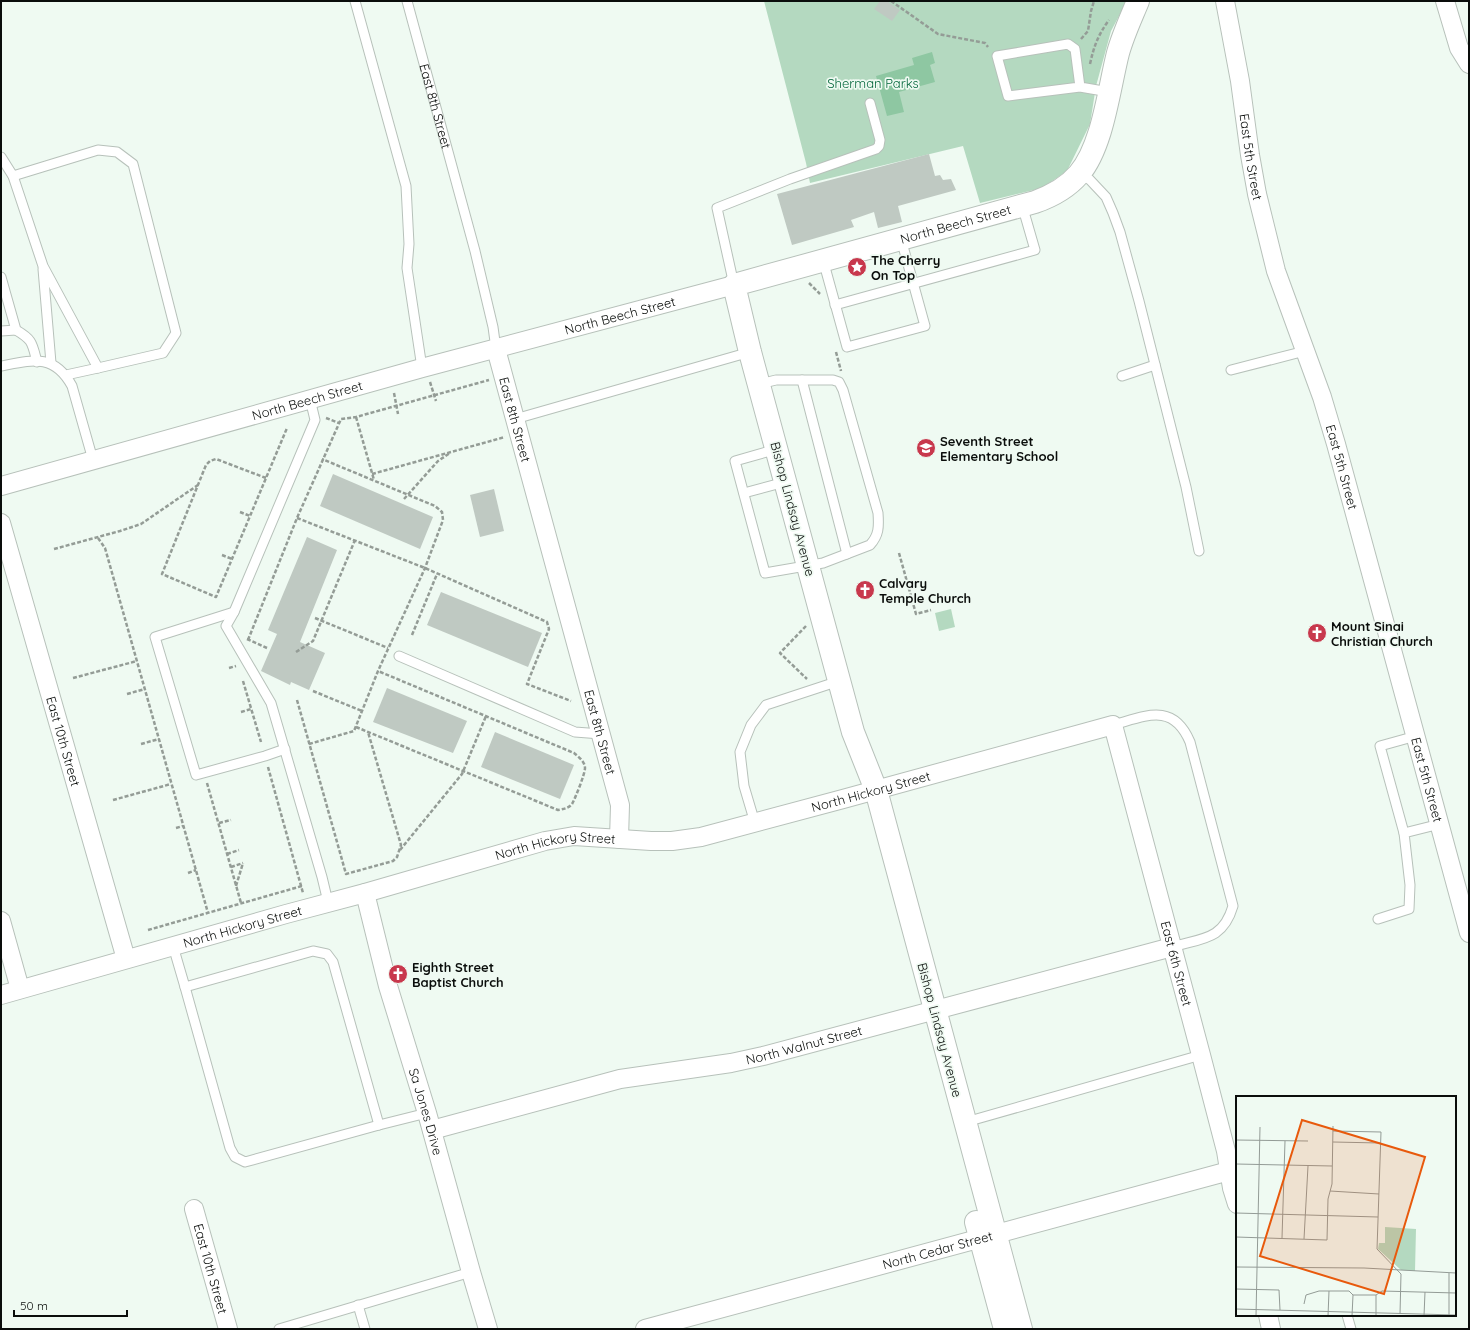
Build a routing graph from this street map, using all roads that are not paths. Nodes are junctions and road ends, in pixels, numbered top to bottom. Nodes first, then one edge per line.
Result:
1 (355, 1) edge
2 (407, 1) edge
3 (1138, 1) edge
4 (1225, 1) edge
5 (1445, 1) edge
6 (1469, 64) edge
7 (1080, 88) junction
8 (1109, 92) junction
9 (870, 103) dead end
10 (1, 157) edge
11 (1080, 173) junction
12 (13, 176) junction
13 (1022, 205) junction
14 (901, 239) junction
15 (823, 260) junction
16 (42, 266) junction
17 (1, 277) edge
18 (914, 284) junction
19 (734, 285) junction
20 (835, 305) junction
21 (16, 330) junction
22 (1, 331) edge
23 (496, 349) junction
24 (1305, 351) junction
25 (750, 352) junction
26 (37, 362) junction
27 (52, 363) junction
28 (1155, 365) junction
29 (1, 366) edge
30 (98, 368) junction
31 (1231, 370) dead end
32 (426, 374) junction
33 (66, 376) junction
34 (1122, 376) dead end
35 (802, 380) junction
36 (759, 384) junction
37 (310, 399) junction
38 (515, 419) junction
39 (777, 449) junction
40 (92, 460) junction
41 (786, 482) junction
42 (1, 486) edge
43 (744, 493) junction
44 (1, 523) edge
45 (1199, 551) dead end
46 (847, 554) junction
47 (808, 566) junction
48 (234, 612) junction
49 (399, 656) dead end
50 (839, 681) junction
51 (1112, 725) junction
52 (601, 734) junction
53 (1416, 736) junction
54 (285, 749) junction
55 (869, 792) junction
56 (755, 823) junction
57 (1440, 824) junction
58 (1404, 833) junction
59 (619, 839) junction
60 (365, 893) junction
61 (328, 902) junction
62 (1378, 919) dead end
63 (1, 921) edge
64 (1469, 933) edge
65 (173, 946) junction
66 (1172, 947) junction
67 (126, 959) junction
68 (185, 987) junction
69 (20, 989) junction
70 (1, 995) edge
71 (928, 1012) junction
72 (1201, 1055) junction
73 (427, 1113) junction
74 (964, 1122) junction
75 (379, 1125) junction
76 (432, 1130) junction
77 (1233, 1170) edge
78 (1236, 1196) edge
79 (194, 1209) dead end
80 (988, 1235) junction
81 (471, 1272) junction
82 (358, 1305) junction
83 (1268, 1316) edge
84 (1347, 1316) edge
85 (228, 1329) edge
86 (279, 1329) edge
87 (365, 1329) edge
88 (488, 1329) edge
89 (645, 1329) edge
90 (1005, 1329) edge
91 (1021, 1329) edge
92 (1271, 1329) edge
93 (1351, 1329) edge

1 - 32 lane
2 - 23 lane, East 8th Street
3 - 8 street, North Beech Street
4 - 24 street, East 5th Street
5 - 6 street
7 - 7 lane
7 - 8 lane
8 - 11 street, North Beech Street
9 - 19 lane
10 - 12 lane
11 - 13 street, North Beech Street
11 - 28 lane
12 - 16 lane
12 - 30 lane
13 - 14 street, North Beech Street
13 - 18 lane
14 - 15 street, North Beech Street
14 - 18 lane
15 - 19 street, North Beech Street
15 - 20 lane
16 - 27 lane
16 - 30 lane
17 - 21 lane
18 - 20 lane
18 - 20 lane
19 - 23 street, North Beech Street
19 - 25 street, Bishop Lindsay Avenue
21 - 22 lane
21 - 26 lane
23 - 32 street, North Beech Street
23 - 38 street, East 8th Street
24 - 31 lane
24 - 53 street, East 5th Street
25 - 36 street, Bishop Lindsay Avenue
25 - 38 lane
26 - 27 lane
26 - 29 lane
27 - 33 lane
28 - 34 lane
28 - 45 lane
30 - 33 lane
32 - 37 street, North Beech Street
33 - 40 lane
35 - 36 lane
35 - 46 lane
35 - 46 lane
36 - 39 street, Bishop Lindsay Avenue
37 - 40 street, North Beech Street
37 - 48 lane
38 - 52 street, East 8th Street
39 - 41 street, Bishop Lindsay Avenue
39 - 43 lane
40 - 42 street, North Beech Street
41 - 43 lane
41 - 47 street, Bishop Lindsay Avenue
43 - 47 lane
44 - 67 street, East 10th Street
46 - 47 lane
47 - 50 street, Bishop Lindsay Avenue
48 - 54 lane
48 - 54 lane
49 - 52 lane
50 - 55 street, Bishop Lindsay Avenue
50 - 56 lane
51 - 55 street, North Hickory Street
51 - 66 street, East 6th Street
51 - 66 lane
52 - 59 street, East 8th Street
53 - 57 street, East 5th Street
53 - 58 lane
54 - 61 lane
55 - 56 street, North Hickory Street
55 - 71 street, Bishop Lindsay Avenue
56 - 59 street, North Hickory Street
57 - 58 lane
57 - 64 street, East 5th Street
58 - 62 lane
59 - 60 street, North Hickory Street
60 - 61 street, North Hickory Street
60 - 73 street, Sa Jones Drive
61 - 65 street, North Hickory Street
63 - 69 street
65 - 67 street, North Hickory Street
65 - 68 lane
66 - 71 street, North Walnut Street
66 - 72 street, East 6th Street
67 - 69 street, North Hickory Street
68 - 75 lane
68 - 75 lane
69 - 70 street, North Hickory Street
71 - 74 street, Bishop Lindsay Avenue
71 - 76 street, North Walnut Street
71 - 80 street, Bishop Lindsay Avenue
72 - 74 lane
72 - 77 street, East 6th Street
73 - 75 lane
73 - 76 street, Sa Jones Drive
74 - 80 street, Bishop Lindsay Avenue
76 - 81 street, Sa Jones Drive
77 - 78 street, East 6th Street
77 - 80 street, North Cedar Street
79 - 85 street, East 10th Street
80 - 89 street, North Cedar Street
80 - 90 street, Bishop Lindsay Avenue
80 - 91 street, Bishop Lindsay Avenue
81 - 82 lane
81 - 88 street, Sa Jones Drive
82 - 86 lane
82 - 87 lane
83 - 92 street
84 - 93 lane

